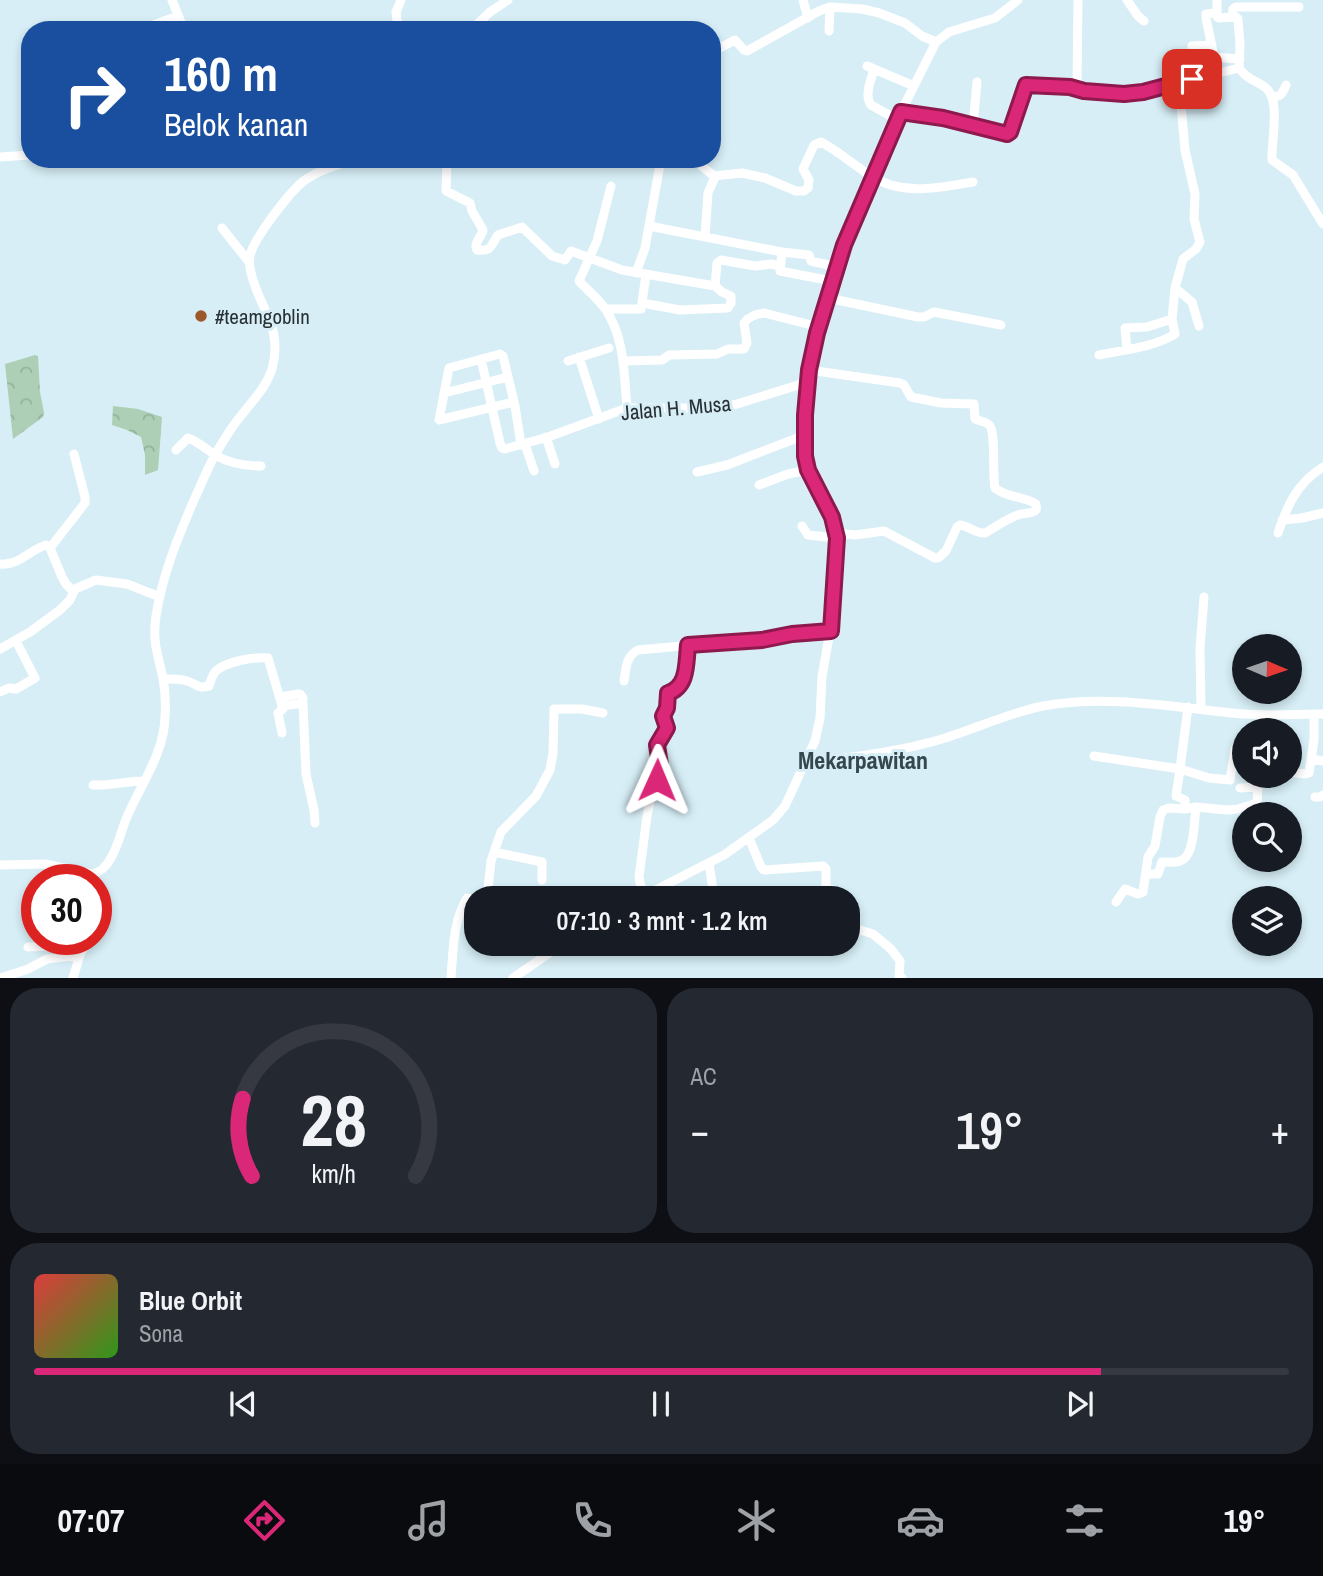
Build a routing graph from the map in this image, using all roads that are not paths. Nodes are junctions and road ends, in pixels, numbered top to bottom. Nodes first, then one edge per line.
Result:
1 (172, 0) edge
2 (401, 0) edge
3 (508, 0) edge
4 (803, 0) edge
5 (1017, 0) edge
6 (1078, 0) edge
7 (1127, 0) edge
8 (1217, 0) edge
9 (830, 7) junction
10 (1299, 7) dead end
11 (1216, 13) junction
12 (178, 16) junction
13 (1232, 17) junction
14 (808, 18) junction
15 (164, 21) edge
16 (180, 21) edge
17 (397, 21) edge
18 (480, 21) edge
19 (1144, 21) dead end
20 (830, 31) dead end
21 (936, 42) junction
22 (1212, 45) junction
23 (721, 47) edge
24 (1239, 64) junction
25 (1192, 79) junction
26 (977, 82) dead end
27 (1180, 82) junction
28 (1286, 85) dead end
29 (914, 86) junction
30 (1077, 88) junction
31 (1272, 96) junction
32 (899, 116) junction
33 (973, 125) junction
34 (21, 156) edge
35 (0, 157) edge
36 (329, 168) edge
37 (447, 168) edge
38 (659, 168) edge
39 (704, 168) edge
40 (715, 177) junction
41 (873, 177) junction
42 (973, 182) dead end
43 (611, 186) dead end
44 (1323, 224) edge
45 (649, 226) junction
46 (222, 228) dead end
47 (705, 237) junction
48 (748, 246) junction
49 (782, 252) junction
50 (590, 258) junction
51 (249, 262) junction
52 (744, 264) junction
53 (780, 266) junction
54 (837, 267) junction
55 (641, 274) junction
56 (832, 281) junction
57 (715, 286) junction
58 (1175, 288) junction
59 (828, 298) junction
60 (642, 303) junction
61 (606, 309) junction
62 (1172, 319) junction
63 (1001, 325) dead end
64 (1199, 326) dead end
65 (819, 327) junction
66 (1147, 327) junction
67 (1149, 344) junction
68 (609, 348) dead end
69 (1127, 349) junction
70 (1099, 355) dead end
71 (579, 357) junction
72 (481, 359) junction
73 (568, 361) dead end
74 (624, 361) junction
75 (809, 370) junction
76 (508, 377) junction
77 (487, 382) junction
78 (808, 382) junction
79 (444, 393) junction
80 (514, 402) junction
81 (492, 408) junction
82 (628, 408) junction
83 (599, 419) junction
84 (805, 435) junction
85 (546, 437) junction
86 (523, 445) junction
87 (176, 450) dead end
88 (74, 454) dead end
89 (215, 455) junction
90 (555, 464) dead end
91 (261, 466) dead end
92 (1323, 467) edge
93 (808, 470) junction
94 (534, 471) dead end
95 (697, 472) dead end
96 (759, 485) dead end
97 (1323, 513) edge
98 (1282, 520) junction
99 (802, 526) dead end
100 (1278, 533) dead end
101 (837, 535) junction
102 (50, 548) junction
103 (0, 564) edge
104 (75, 589) junction
105 (160, 597) junction
106 (1204, 597) dead end
107 (831, 631) junction
108 (16, 641) junction
109 (688, 645) junction
110 (0, 649) edge
111 (163, 679) junction
112 (624, 681) dead end
113 (0, 692) edge
114 (303, 698) dead end
115 (281, 701) junction
116 (1188, 707) junction
117 (1200, 709) junction
118 (603, 713) dead end
119 (1245, 714) junction
120 (1318, 714) edge
121 (1245, 718) edge
122 (282, 733) dead end
123 (1323, 751) edge
124 (1312, 754) junction
125 (1094, 756) dead end
126 (1323, 761) edge
127 (806, 762) junction
128 (1232, 768) edge
129 (1180, 769) junction
130 (1302, 773) edge
131 (144, 781) junction
132 (93, 785) dead end
133 (1249, 788) edge
134 (1258, 788) edge
135 (1240, 789) dead end
136 (1196, 807) junction
137 (1185, 809) junction
138 (314, 822) dead end
139 (750, 838) junction
140 (494, 852) junction
141 (709, 863) junction
142 (107, 864) edge
143 (0, 865) edge
144 (21, 865) edge
145 (1147, 874) junction
146 (542, 880) dead end
147 (489, 886) edge
148 (640, 886) edge
149 (664, 886) edge
150 (712, 886) edge
151 (826, 886) edge
152 (1116, 902) dead end
153 (464, 904) edge
154 (860, 930) edge
155 (80, 956) joint
156 (545, 956) edge
157 (1, 978) edge
158 (73, 978) edge
159 (451, 978) edge
160 (513, 978) edge
161 (902, 978) edge

1 - 12 street
2 - 17 street
3 - 18 street
4 - 14 street
5 - 21 street
6 - 30 street
7 - 19 street
8 - 11 street
9 - 14 street
9 - 20 street
9 - 21 street
10 - 13 street
11 - 13 street
11 - 22 street
12 - 15 street
12 - 16 street
13 - 24 street
14 - 23 street
21 - 29 street
22 - 24 street
22 - 25 street
24 - 25 street
24 - 31 street
25 - 27 street
26 - 33 street
27 - 30 street
27 - 58 street
28 - 31 street
29 - 32 street
29 - 32 street
30 - 33 street
31 - 44 street
32 - 33 street
32 - 41 street
34 - 35 street
36 - 51 street
37 - 50 street
38 - 45 street
39 - 40 street
40 - 41 street
40 - 47 street
41 - 42 street
41 - 54 street
43 - 50 street
45 - 47 street
45 - 55 street
46 - 51 street
47 - 48 street
48 - 49 street
48 - 52 street
49 - 53 street
49 - 54 street
50 - 55 street
50 - 61 street
51 - 89 street
52 - 53 street
52 - 57 street
53 - 56 street
54 - 56 street
55 - 57 street
55 - 60 street
56 - 59 street
57 - 60 street
58 - 62 street
58 - 64 street
59 - 63 street
59 - 65 street
60 - 61 street
61 - 74 street
62 - 66 street
62 - 67 street
65 - 74 street
65 - 75 street
66 - 67 street
66 - 69 street
67 - 69 street
68 - 71 street
69 - 70 street
71 - 73 street
71 - 83 street
72 - 76 street
72 - 77 street
72 - 79 street
74 - 82 street
75 - 78 street
75 - 101 street
76 - 77 street
76 - 80 street
77 - 79 street
77 - 81 street
78 - 82 street, Jalan H. Musa
78 - 84 street
79 - 81 street
80 - 81 street
80 - 86 street
81 - 86 street, Jalan H. Musa
82 - 83 street, Jalan H. Musa
83 - 85 street, Jalan H. Musa
84 - 93 street
84 - 95 street
85 - 86 street, Jalan H. Musa
85 - 90 street
86 - 94 street
87 - 89 street
88 - 102 street
89 - 91 street
89 - 105 street
92 - 98 street
93 - 96 street
93 - 101 street
97 - 98 street
98 - 100 street
99 - 101 street
101 - 107 street
102 - 103 street
102 - 104 street
104 - 105 street
104 - 108 street
105 - 111 street
106 - 117 street
107 - 109 street
107 - 127 street
108 - 110 street
108 - 113 street
109 - 112 street
109 - 148 street
111 - 115 street
111 - 131 street
114 - 115 street
115 - 122 street
115 - 138 street
116 - 117 street
116 - 127 street
116 - 129 street
117 - 119 street
118 - 140 street
119 - 120 street
119 - 121 street
120 - 124 street
123 - 124 street
124 - 126 street
124 - 130 street
125 - 129 street
127 - 139 street
128 - 129 street
129 - 137 street
131 - 132 street
131 - 142 street
133 - 135 street
134 - 136 street
136 - 137 street
136 - 145 street
137 - 145 street
139 - 141 street
139 - 151 street
140 - 146 street
140 - 147 street
141 - 149 street
141 - 150 street
143 - 144 street
145 - 152 street
153 - 159 street
154 - 161 street
155 - 157 street
155 - 158 street
156 - 160 street

